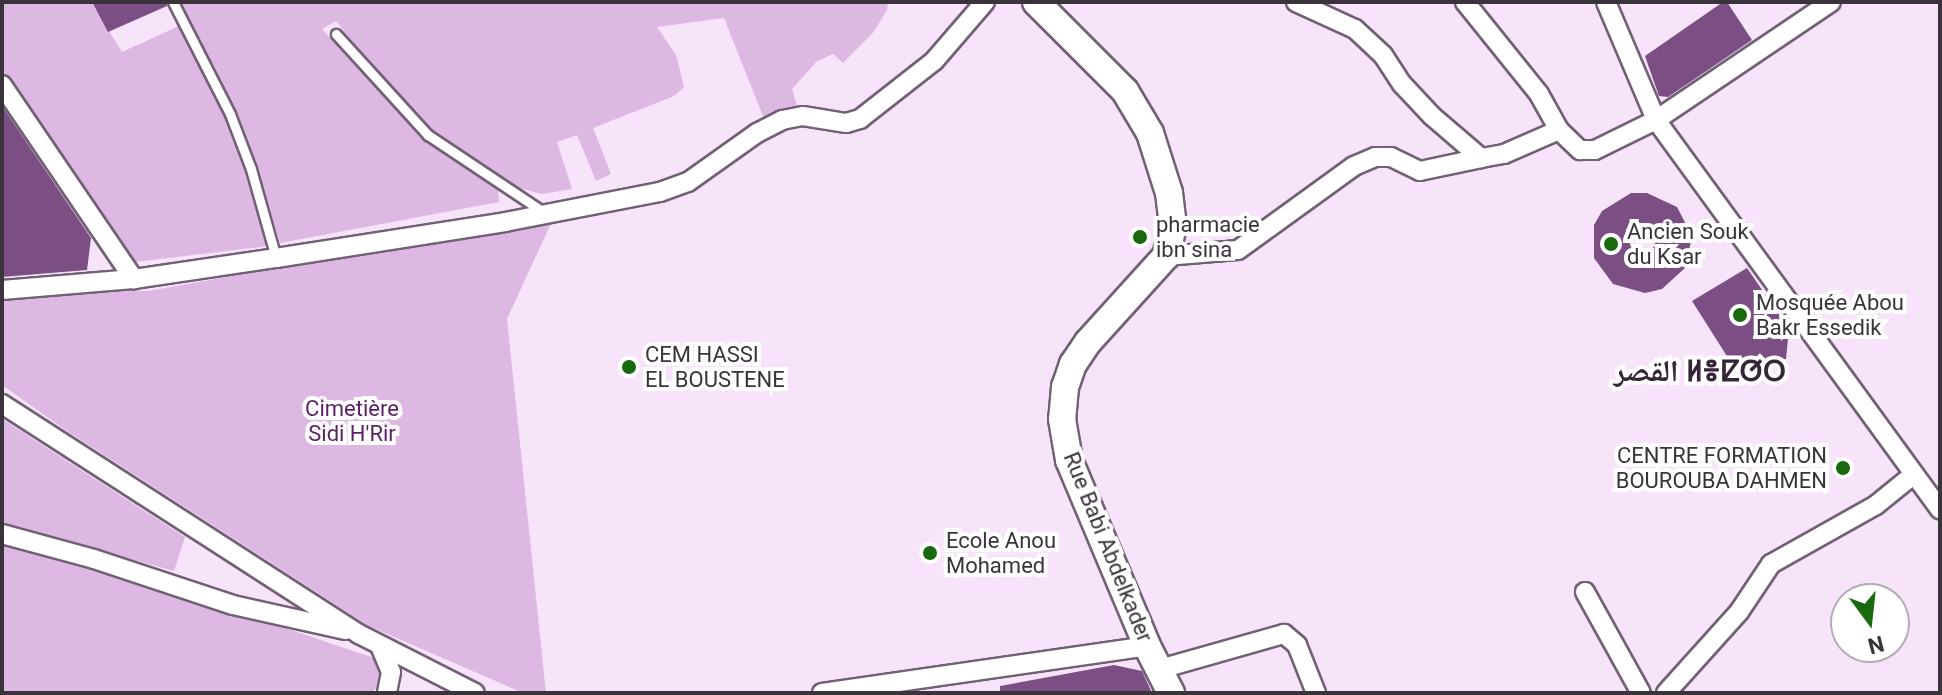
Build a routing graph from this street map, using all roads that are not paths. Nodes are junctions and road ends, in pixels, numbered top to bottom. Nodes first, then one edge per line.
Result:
1 (173, 2) edge
2 (985, 2) edge
3 (1036, 2) edge
4 (1296, 2) edge
5 (1465, 2) edge
6 (1606, 2) edge
7 (1831, 2) edge
8 (336, 34) dead end
9 (2, 85) edge
10 (1656, 120) junction
11 (1559, 130) junction
12 (1481, 158) junction
13 (548, 214) junction
14 (1166, 256) junction
15 (276, 258) junction
16 (134, 279) junction
17 (2, 290) edge
18 (2, 404) edge
19 (1912, 476) junction
20 (1940, 509) edge
21 (2, 534) edge
22 (1585, 592) dead end
23 (359, 634) junction
24 (380, 646) junction
25 (1147, 646) junction
26 (1166, 681) edge
27 (864, 690) edge
28 (387, 693) edge
29 (475, 693) edge
30 (822, 693) edge
31 (1316, 693) edge
32 (1641, 693) edge
33 (1666, 693) edge

1 - 15 lane
2 - 13 street
3 - 14 main road
4 - 12 street
5 - 11 street
6 - 10 street
7 - 10 street
8 - 13 lane
9 - 16 street
10 - 11 street
10 - 19 street
11 - 12 street
12 - 14 street
13 - 15 street
14 - 25 main road, Rue Babi Abdelkader
15 - 16 street
16 - 17 street
18 - 23 street
19 - 20 street
19 - 33 street
21 - 23 street
22 - 32 street
23 - 24 street
24 - 28 street
24 - 29 street
25 - 26 main road, Rue Babi Abdelkader
25 - 27 street
26 - 31 street
27 - 30 street

